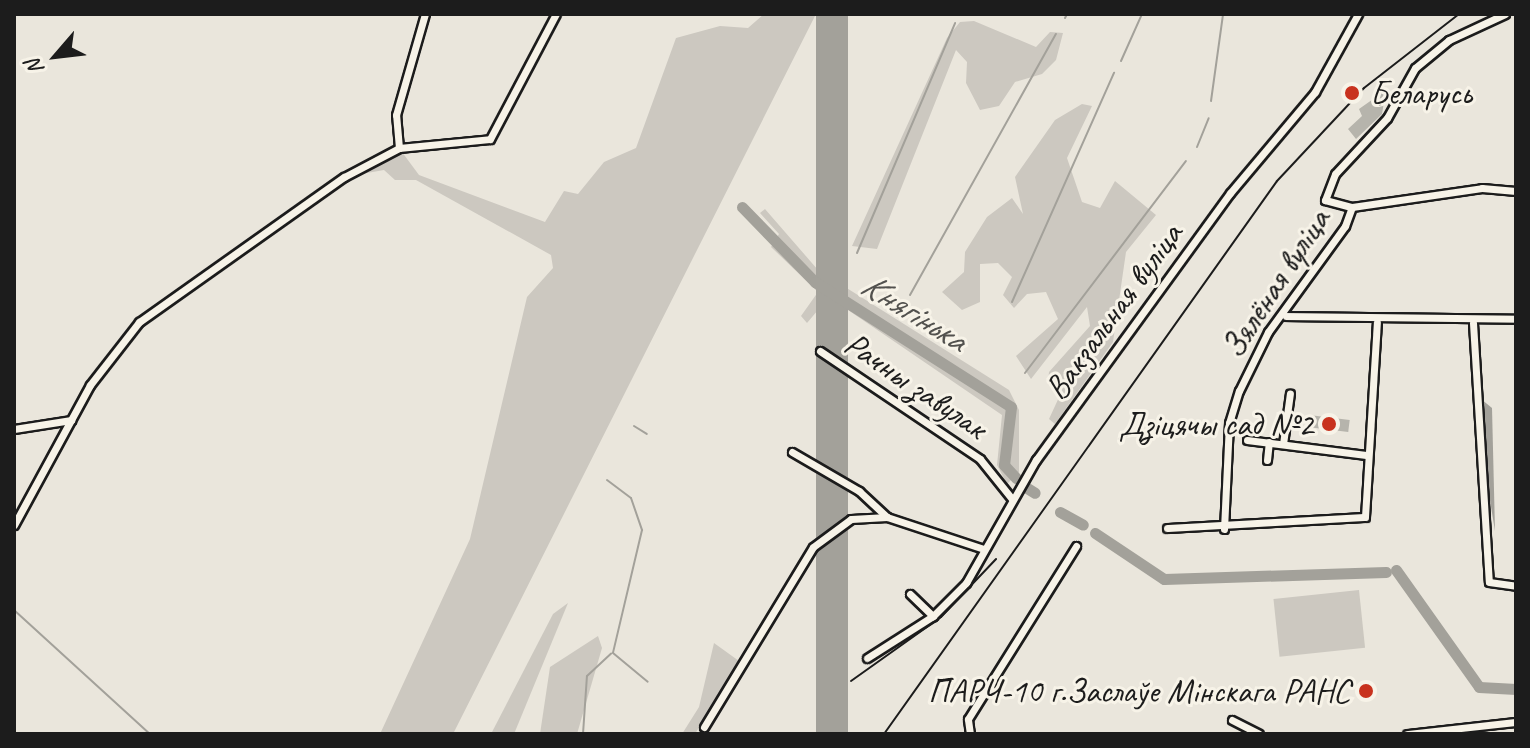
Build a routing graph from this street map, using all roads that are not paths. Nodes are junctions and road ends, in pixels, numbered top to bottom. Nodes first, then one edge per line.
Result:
1 (425, 14) edge
2 (556, 14) edge
3 (1358, 14) edge
4 (1505, 14) edge
5 (399, 148) junction
6 (1516, 191) edge
7 (1352, 207) junction
8 (1286, 316) junction
9 (1516, 319) edge
10 (1377, 322) junction
11 (1473, 323) junction
12 (820, 351) dead end
13 (1290, 393) dead end
14 (71, 420) junction
15 (14, 429) edge
16 (1247, 440) dead end
17 (1269, 442) junction
18 (1283, 444) junction
19 (792, 452) dead end
20 (1366, 455) junction
21 (1267, 460) dead end
22 (1012, 499) junction
23 (887, 517) junction
24 (14, 525) edge
25 (1167, 528) dead end
26 (1224, 529) junction
27 (1076, 546) dead end
28 (984, 549) junction
29 (1516, 586) edge
30 (910, 594) dead end
31 (933, 616) junction
32 (867, 658) dead end
33 (1232, 720) dead end
34 (1516, 722) edge
35 (704, 727) dead end
36 (1247, 731) edge
37 (970, 734) edge
38 (1259, 734) edge
39 (1407, 734) edge

1 - 5 street
2 - 5 street
3 - 22 street, Вакзальная вуліца
4 - 7 street
5 - 14 street
6 - 7 street
7 - 8 street, Зялёная вуліца
8 - 10 street
8 - 26 street, Зялёная вуліца
9 - 11 street
10 - 11 street
10 - 20 street
11 - 29 street
12 - 22 street, Рачны завулак
13 - 18 street
14 - 15 street
14 - 24 street
16 - 17 street
17 - 18 street
17 - 21 street
18 - 20 street
19 - 23 street
20 - 26 street
22 - 28 street, Вакзальная вуліца
23 - 28 street
23 - 35 street
25 - 26 street
27 - 37 street
28 - 31 street, Вакзальная вуліца
30 - 31 street
31 - 32 street, Вакзальная вуліца
33 - 36 street
34 - 39 street
36 - 38 street

